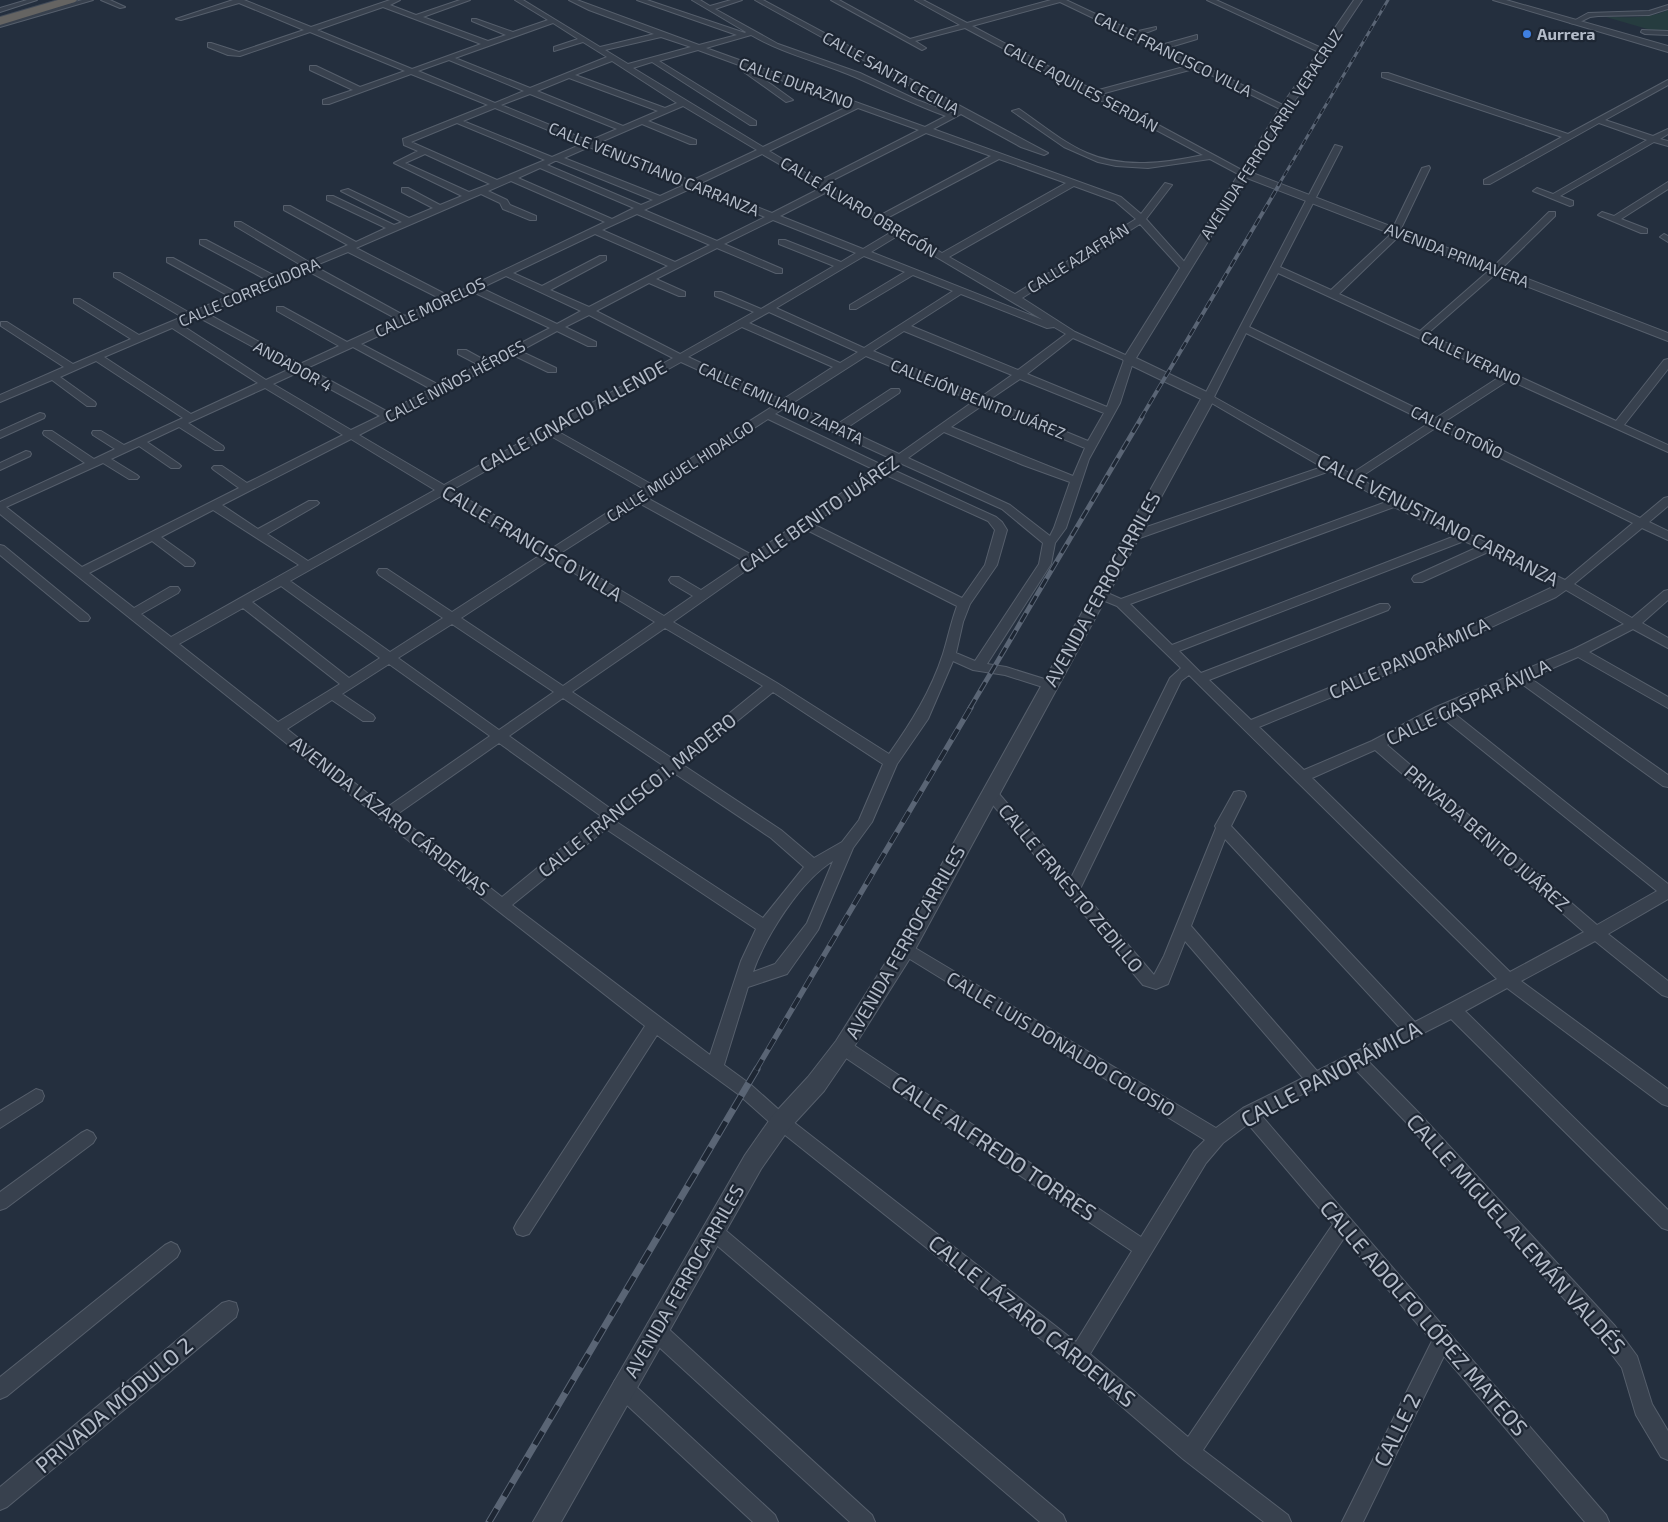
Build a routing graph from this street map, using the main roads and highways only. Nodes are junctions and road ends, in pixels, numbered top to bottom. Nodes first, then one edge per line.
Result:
1 (54, 0) edge
2 (72, 0) edge
3 (0, 16) edge
4 (0, 21) edge

1 - 3 highway
2 - 4 highway

